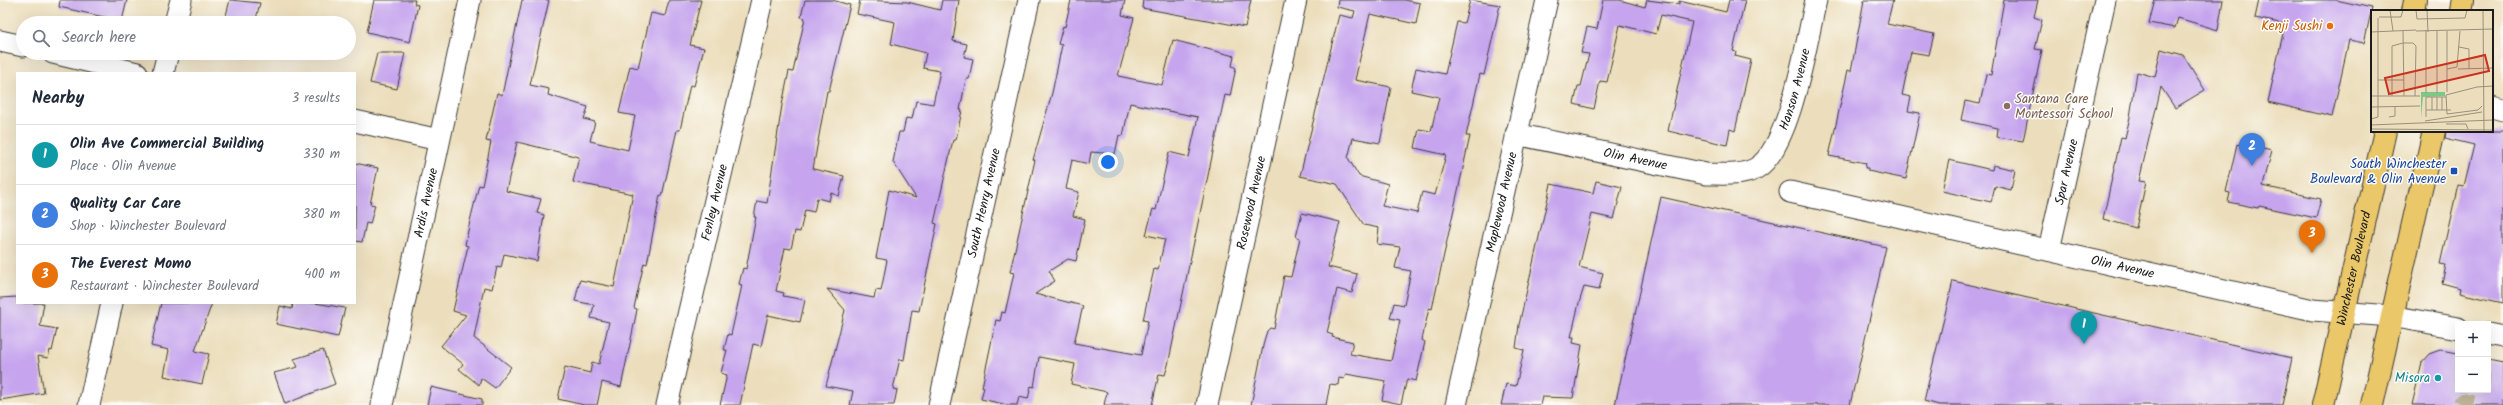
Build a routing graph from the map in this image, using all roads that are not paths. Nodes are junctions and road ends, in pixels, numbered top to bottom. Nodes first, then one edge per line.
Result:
1 (180, 0) edge
2 (470, 0) edge
3 (762, 0) edge
4 (1029, 0) edge
5 (1296, 0) edge
6 (1547, 0) edge
7 (1816, 0) edge
8 (2104, 0) edge
9 (2415, 0) edge
10 (2464, 0) edge
11 (2413, 10) edge
12 (2461, 10) edge
13 (177, 16) edge
14 (0, 41) edge
15 (16, 44) edge
16 (83, 60) edge
17 (166, 60) edge
18 (134, 72) edge
19 (163, 72) edge
20 (2493, 107) edge
21 (2503, 110) edge
22 (356, 120) edge
23 (2385, 132) edge
24 (2434, 132) edge
25 (1516, 134) junction
26 (439, 140) junction
27 (1754, 170) joint
28 (1790, 192) dead end
29 (2048, 250) junction
30 (112, 304) edge
31 (2342, 312) junction
32 (2391, 316) junction
33 (2455, 327) edge
34 (2491, 335) edge
35 (2503, 337) edge
36 (89, 405) edge
37 (382, 405) edge
38 (667, 405) edge
39 (939, 405) edge
40 (1207, 405) edge
41 (1456, 405) edge
42 (2323, 405) edge
43 (2372, 405) edge

1 - 13 street
2 - 26 street, Ardis Avenue
3 - 38 street, Fenley Avenue
4 - 39 street, South Henry Avenue
5 - 40 street, Rosewood Avenue
6 - 25 street, Maplewood Avenue
7 - 27 street, Hanson Avenue
8 - 29 street, Spar Avenue
9 - 11 main road
10 - 12 main road
14 - 15 street
16 - 18 street
17 - 19 street
20 - 21 street
22 - 26 street
23 - 31 main road, Winchester Boulevard
24 - 32 main road
25 - 27 street, Olin Avenue
25 - 41 street, Maplewood Avenue
26 - 37 street, Ardis Avenue
28 - 29 street, Olin Avenue
29 - 31 street, Olin Avenue
30 - 36 street
31 - 32 street, Olin Avenue
31 - 42 main road, Winchester Boulevard
32 - 33 street, Olin Avenue
32 - 43 main road
34 - 35 street

